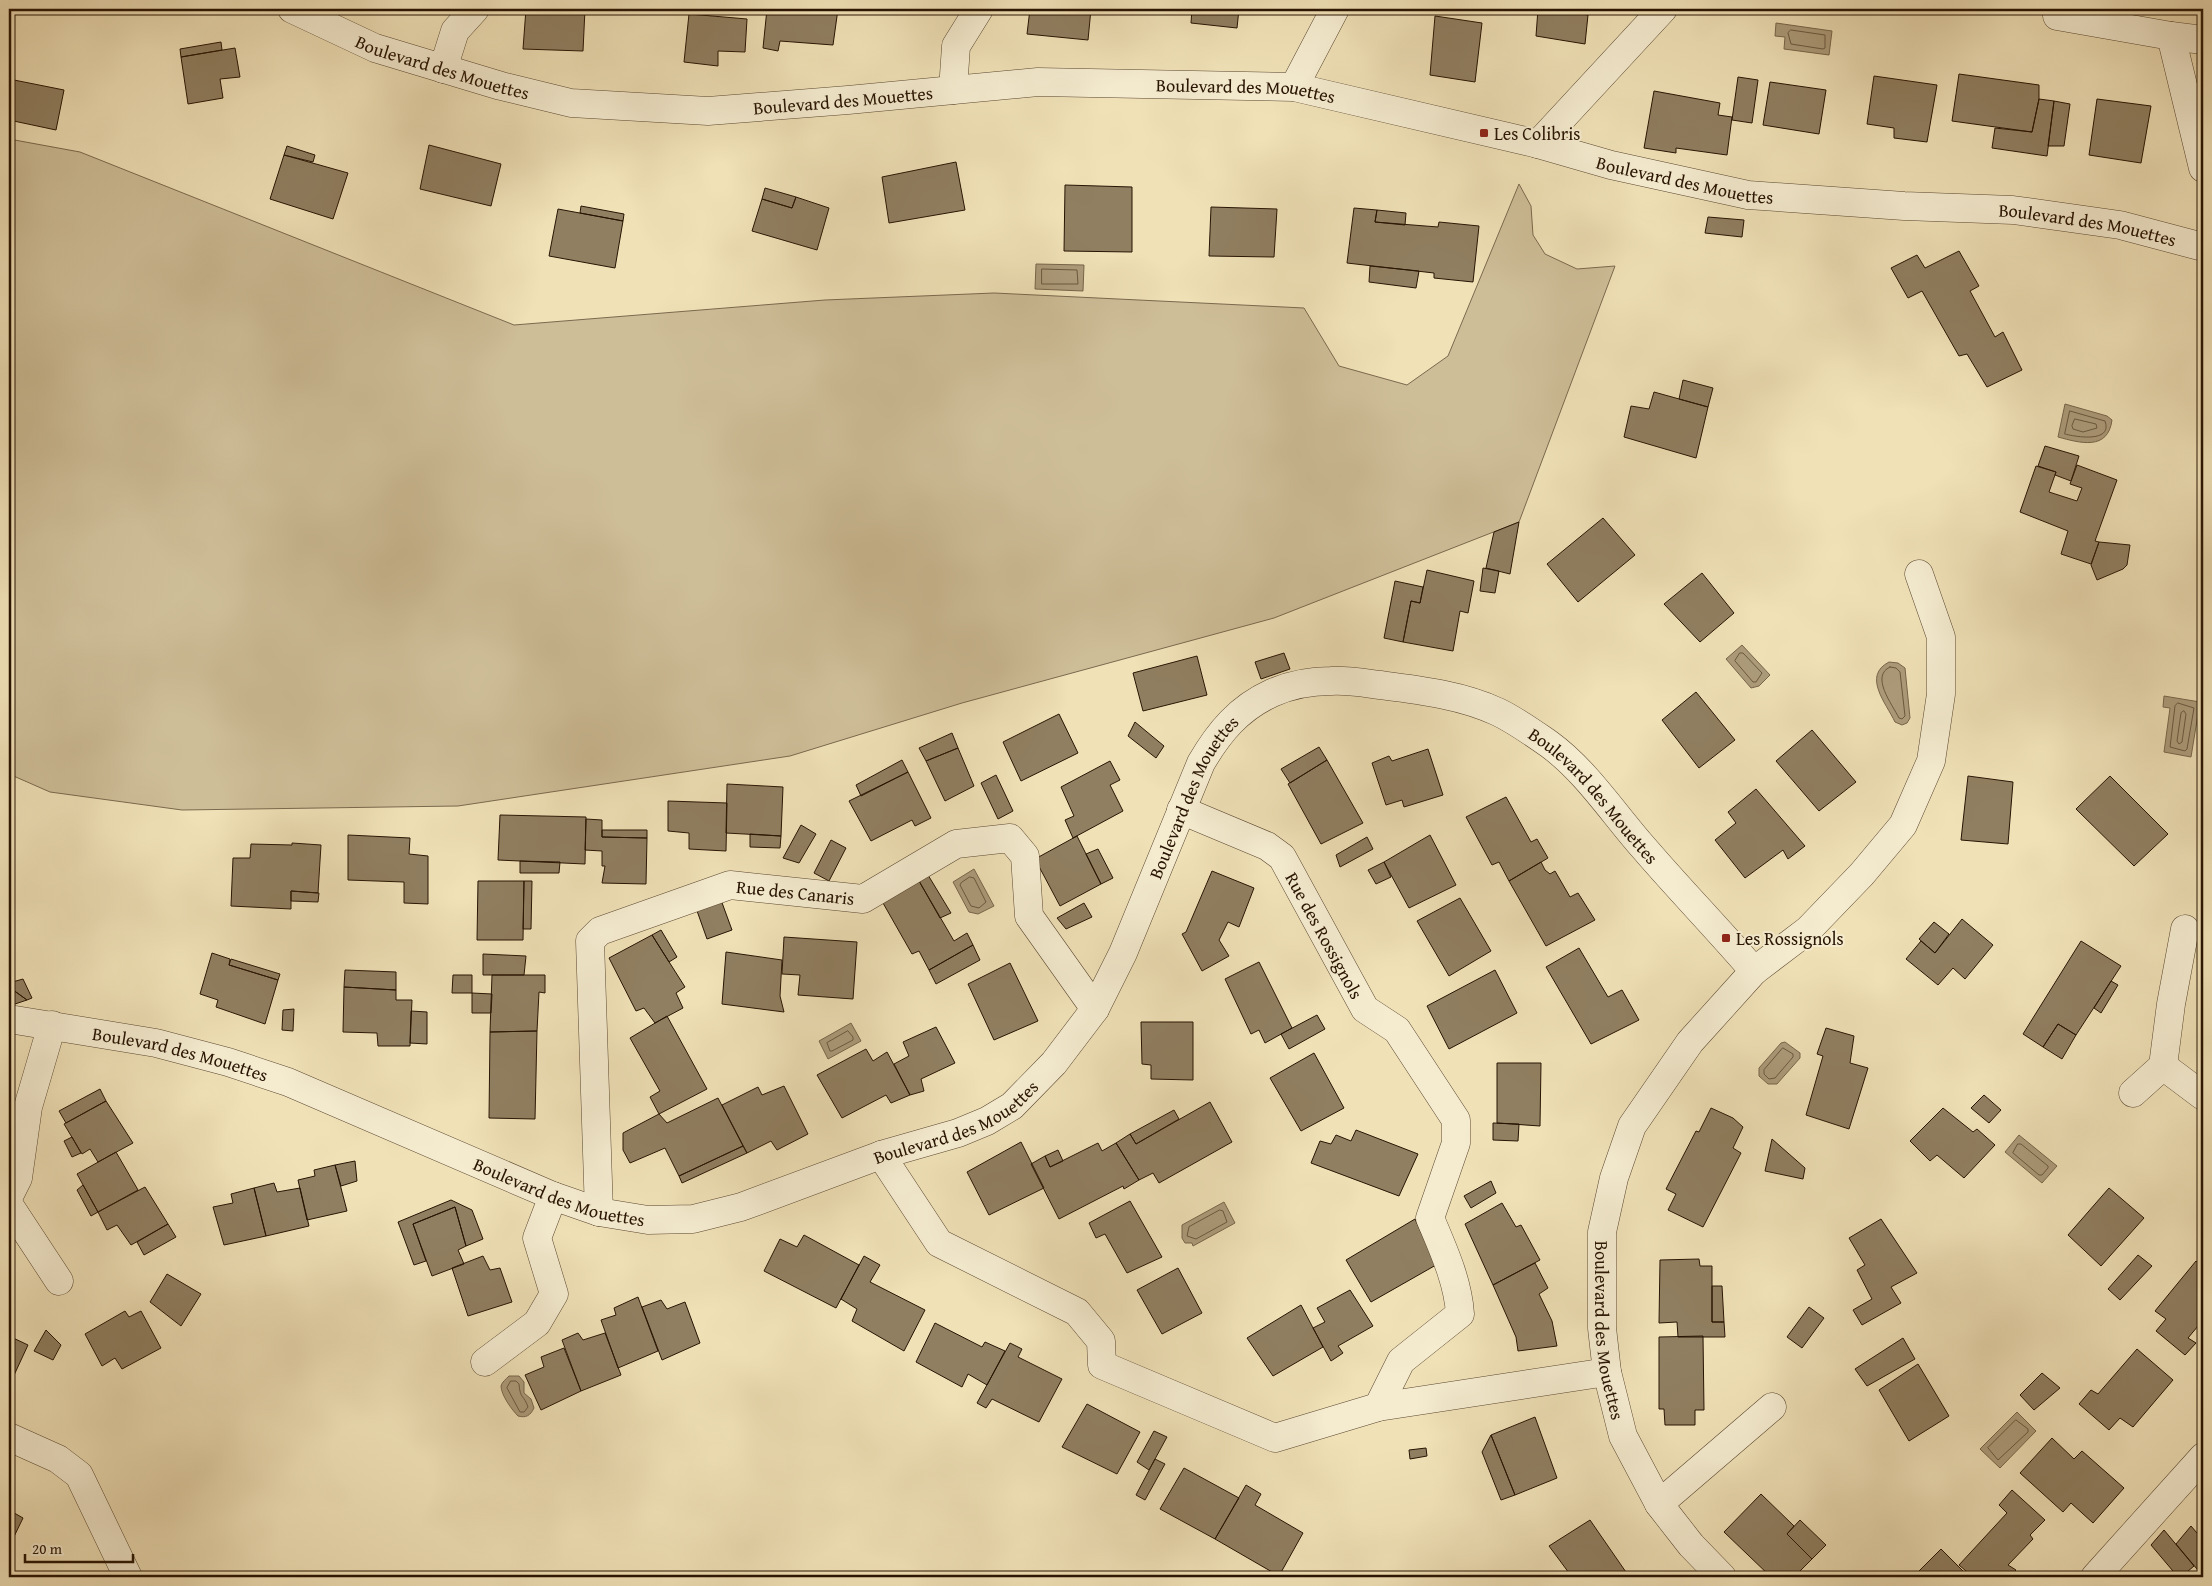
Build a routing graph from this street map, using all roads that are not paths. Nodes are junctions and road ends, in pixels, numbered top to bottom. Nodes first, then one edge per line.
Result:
1 (292, 9) edge
2 (476, 9) edge
3 (979, 9) edge
4 (1335, 9) edge
5 (1663, 9) edge
6 (2057, 16) dead end
7 (2171, 36) junction
8 (2203, 40) edge
9 (444, 69) junction
10 (1294, 87) junction
11 (953, 90) junction
12 (1538, 144) junction
13 (2203, 168) edge
14 (2203, 247) edge
15 (1919, 574) dead end
16 (1182, 810) junction
17 (2185, 929) dead end
18 (1754, 971) junction
19 (1095, 1009) junction
20 (9, 1019) edge
21 (52, 1025) junction
22 (2164, 1066) junction
23 (2133, 1093) dead end
24 (2203, 1096) edge
25 (881, 1155) junction
26 (9, 1196) edge
27 (553, 1196) junction
28 (9, 1205) edge
29 (599, 1212) junction
30 (59, 1281) dead end
31 (486, 1362) dead end
32 (1607, 1372) junction
33 (1378, 1407) junction
34 (1772, 1407) dead end
35 (9, 1437) edge
36 (2203, 1457) edge
37 (1659, 1504) junction
38 (128, 1577) edge
39 (1722, 1577) edge
40 (2095, 1577) edge

1 - 9 street, Boulevard des Mouettes
2 - 9 street
3 - 11 street
4 - 10 street
5 - 12 street
6 - 7 street
7 - 8 street
7 - 13 street
9 - 11 street, Boulevard des Mouettes
10 - 11 street, Boulevard des Mouettes
10 - 12 street, Boulevard des Mouettes
12 - 14 street, Boulevard des Mouettes
15 - 18 street
16 - 18 street, Boulevard des Mouettes
16 - 19 street, Boulevard des Mouettes
16 - 33 street, Rue des Rossignols
17 - 22 street
18 - 32 street, Boulevard des Mouettes
19 - 25 street, Boulevard des Mouettes
19 - 29 street, Rue des Canaris
20 - 21 street, Boulevard des Mouettes
21 - 26 street
21 - 27 street, Boulevard des Mouettes
22 - 23 street
22 - 24 street
25 - 29 street, Boulevard des Mouettes
25 - 33 street
27 - 29 street, Boulevard des Mouettes
27 - 31 street
28 - 30 street
32 - 33 street
32 - 37 street, Boulevard des Mouettes
34 - 37 street
35 - 38 street
36 - 40 street
37 - 39 street, Boulevard des Mouettes

